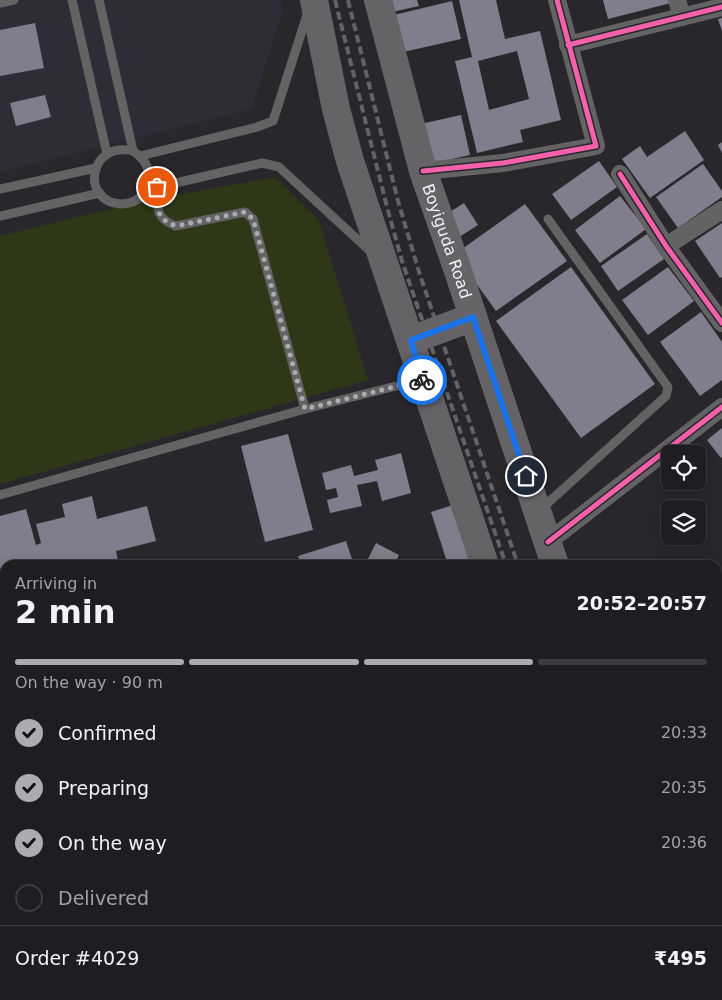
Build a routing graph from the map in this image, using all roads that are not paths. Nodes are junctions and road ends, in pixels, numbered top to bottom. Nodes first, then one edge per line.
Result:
1 (14, 0) edge
2 (72, 0) edge
3 (99, 0) edge
4 (313, 0) edge
5 (378, 0) edge
6 (557, 0) edge
7 (677, 0) edge
8 (0, 4) edge
9 (722, 7) edge
10 (682, 17) junction
11 (568, 45) junction
12 (107, 154) junction
13 (137, 154) junction
14 (96, 168) junction
15 (423, 170) junction
16 (620, 174) dead end
17 (157, 187) junction
18 (0, 190) edge
19 (146, 190) junction
20 (100, 193) junction
21 (722, 210) edge
22 (0, 216) edge
23 (548, 219) dead end
24 (666, 246) junction
25 (384, 264) junction
26 (473, 317) junction
27 (722, 323) edge
28 (411, 340) junction
29 (422, 380) junction
30 (722, 407) edge
31 (305, 409) junction
32 (0, 495) edge
33 (538, 511) junction
34 (552, 554) edge
35 (483, 560) edge

1 - 8 lane
2 - 12 lane
3 - 13 lane
4 - 13 lane
4 - 25 main road
5 - 15 main road, Boyiguda Road
6 - 11 street
7 - 10 street
9 - 10 street
10 - 11 street
11 - 15 street
12 - 13 lane
12 - 14 lane
13 - 19 lane
14 - 18 lane
14 - 20 lane
15 - 26 main road, Boyiguda Road
16 - 24 street
17 - 19 lane
17 - 25 lane
17 - 31 lane
19 - 20 lane
20 - 22 lane
21 - 24 street
23 - 33 lane
24 - 27 street
25 - 28 main road
26 - 28 main road
26 - 33 main road, Boyiguda Road
28 - 29 main road
29 - 31 lane
29 - 35 main road
30 - 34 street
31 - 32 lane
33 - 34 main road, Boyiguda Road

